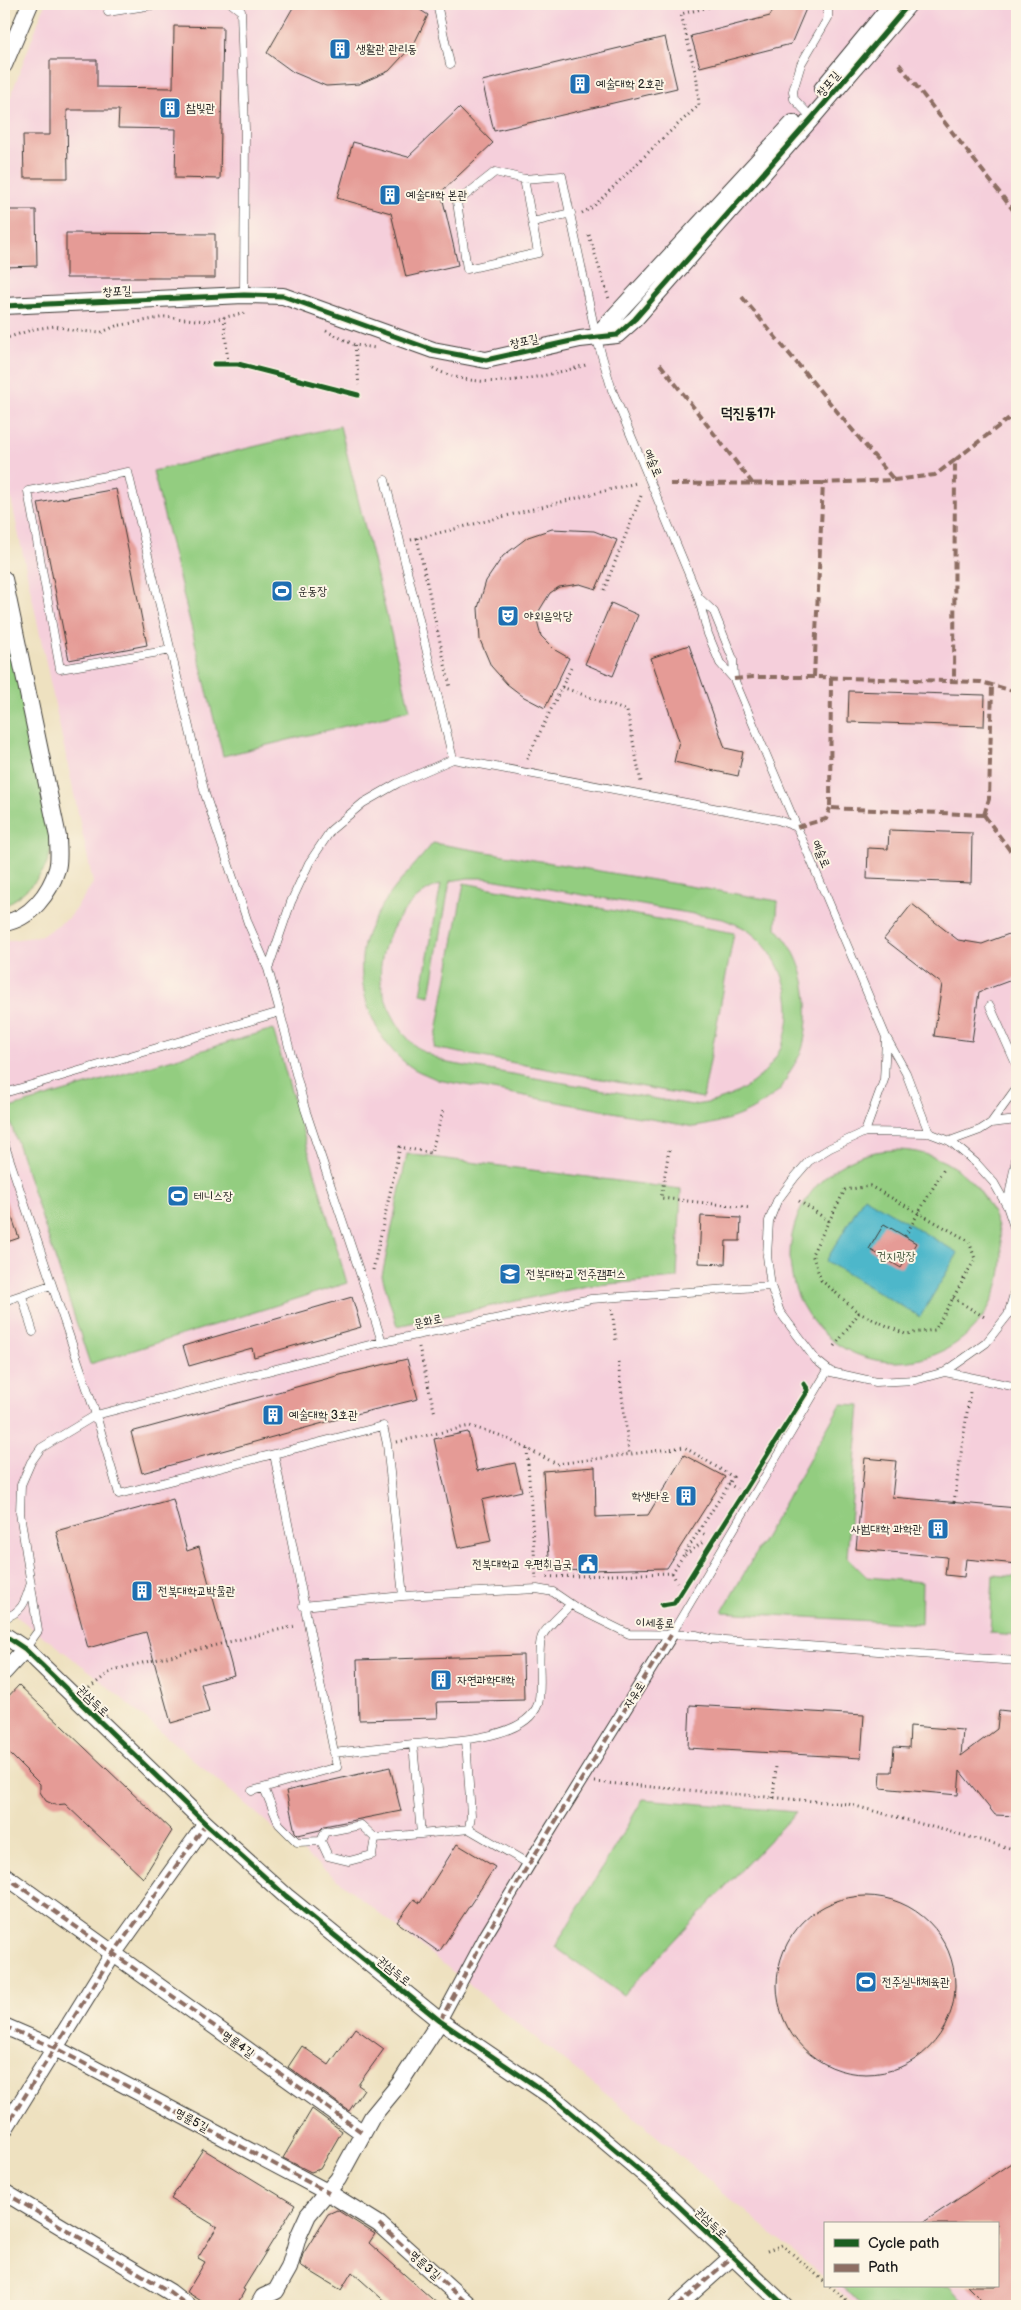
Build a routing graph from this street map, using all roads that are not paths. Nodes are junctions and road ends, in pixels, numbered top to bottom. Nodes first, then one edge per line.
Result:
1 (30, 4) edge
2 (113, 4) edge
3 (158, 4) edge
4 (232, 4) edge
5 (437, 4) edge
6 (828, 4) edge
7 (892, 4) edge
8 (909, 4) edge
9 (450, 64) dead end
10 (4, 65) edge
11 (809, 114) junction
12 (524, 179) junction
13 (571, 213) junction
14 (533, 222) junction
15 (244, 295) junction
16 (4, 306) edge
17 (596, 336) junction
18 (385, 480) dead end
19 (4, 580) edge
20 (698, 596) junction
21 (171, 650) junction
22 (734, 679) junction
23 (453, 759) junction
24 (797, 827) junction
25 (4, 923) edge
26 (268, 969) junction
27 (990, 1006) dead end
28 (280, 1012) junction
29 (886, 1037) junction
30 (1017, 1066) edge
31 (1017, 1087) edge
32 (4, 1093) edge
33 (1017, 1120) edge
34 (991, 1123) junction
35 (865, 1132) junction
36 (929, 1133) junction
37 (950, 1140) junction
38 (4, 1143) edge
39 (1017, 1154) edge
40 (1007, 1206) junction
41 (1017, 1236) edge
42 (1017, 1283) edge
43 (52, 1285) junction
44 (771, 1286) junction
45 (22, 1296) junction
46 (4, 1301) edge
47 (33, 1332) dead end
48 (382, 1342) junction
49 (828, 1370) junction
50 (945, 1372) junction
51 (1017, 1387) edge
52 (96, 1415) junction
53 (274, 1454) junction
54 (31, 1584) junction
55 (403, 1596) junction
56 (570, 1605) junction
57 (303, 1606) junction
58 (4, 1618) edge
59 (4, 1635) edge
60 (671, 1635) junction
61 (25, 1649) junction
62 (1017, 1660) edge
63 (4, 1672) edge
64 (466, 1740) junction
65 (413, 1744) junction
66 (333, 1753) junction
67 (264, 1788) junction
68 (252, 1791) dead end
69 (206, 1824) junction
70 (469, 1829) junction
71 (421, 1834) junction
72 (375, 1838) junction
73 (321, 1841) junction
74 (529, 1864) junction
75 (4, 1875) edge
76 (113, 1954) junction
77 (440, 2021) junction
78 (4, 2026) edge
79 (55, 2048) junction
80 (4, 2130) edge
81 (363, 2133) junction
82 (4, 2192) edge
83 (328, 2193) junction
84 (732, 2257) junction
85 (188, 2306) edge
86 (258, 2306) edge
87 (470, 2306) edge
88 (678, 2306) edge
89 (785, 2306) edge

1 - 10 street
2 - 3 lane
4 - 15 lane
5 - 9 lane
6 - 11 lane
7 - 11 street, 창포길
8 - 11 street, 창포길
11 - 17 street, 창포길
12 - 13 lane, 예술로
12 - 14 lane
12 - 14 lane
13 - 14 lane
13 - 17 lane, 예술로
15 - 16 street, 창포길
15 - 17 street, 창포길
17 - 20 lane, 예술로
18 - 23 lane
19 - 25 street
20 - 22 lane, 예술로
20 - 22 lane, 예술로
21 - 21 lane
21 - 26 lane
22 - 24 lane, 예술로
23 - 24 lane
23 - 26 lane
24 - 29 lane, 예술로
26 - 28 lane
27 - 30 lane
28 - 32 lane
28 - 48 lane
29 - 35 lane
29 - 36 lane, 예술로
31 - 34 lane
33 - 34 lane
34 - 37 lane
35 - 36 lane
35 - 44 lane
36 - 37 lane
37 - 40 lane
38 - 43 lane
39 - 40 lane
40 - 41 lane
42 - 50 lane
43 - 45 lane
43 - 52 lane
44 - 48 lane, 문화로
44 - 49 lane
45 - 46 lane
45 - 47 lane
48 - 52 lane, 문화로
49 - 50 lane
49 - 60 lane, 자유로
50 - 51 lane
52 - 53 lane
52 - 54 lane, 문화로
53 - 55 lane
53 - 57 lane
54 - 58 lane
54 - 61 lane, 문화로
55 - 56 lane, 이세종로
55 - 57 lane, 이세종로
56 - 60 lane, 이세종로
56 - 64 lane
57 - 66 lane
59 - 61 street, 권삼득로
60 - 62 lane, 이세종로
60 - 74 street, 자유로
61 - 63 street
61 - 69 street, 권삼득로
64 - 65 lane
64 - 70 lane
65 - 66 lane
65 - 71 lane
66 - 67 lane
67 - 68 lane
67 - 73 lane
69 - 76 street
69 - 77 street, 권삼득로
70 - 71 lane
70 - 74 lane
71 - 72 lane
72 - 73 lane
72 - 73 lane
74 - 77 street, 자유로
75 - 76 street
76 - 79 street
76 - 81 street, 명륜4길
77 - 81 street
77 - 84 street, 권삼득로
78 - 79 street, 명륜5길
79 - 80 street
79 - 83 street, 명륜5길
81 - 83 street
82 - 85 street
83 - 86 street
83 - 87 street, 명륜3길
84 - 88 street
84 - 89 street, 권삼득로

